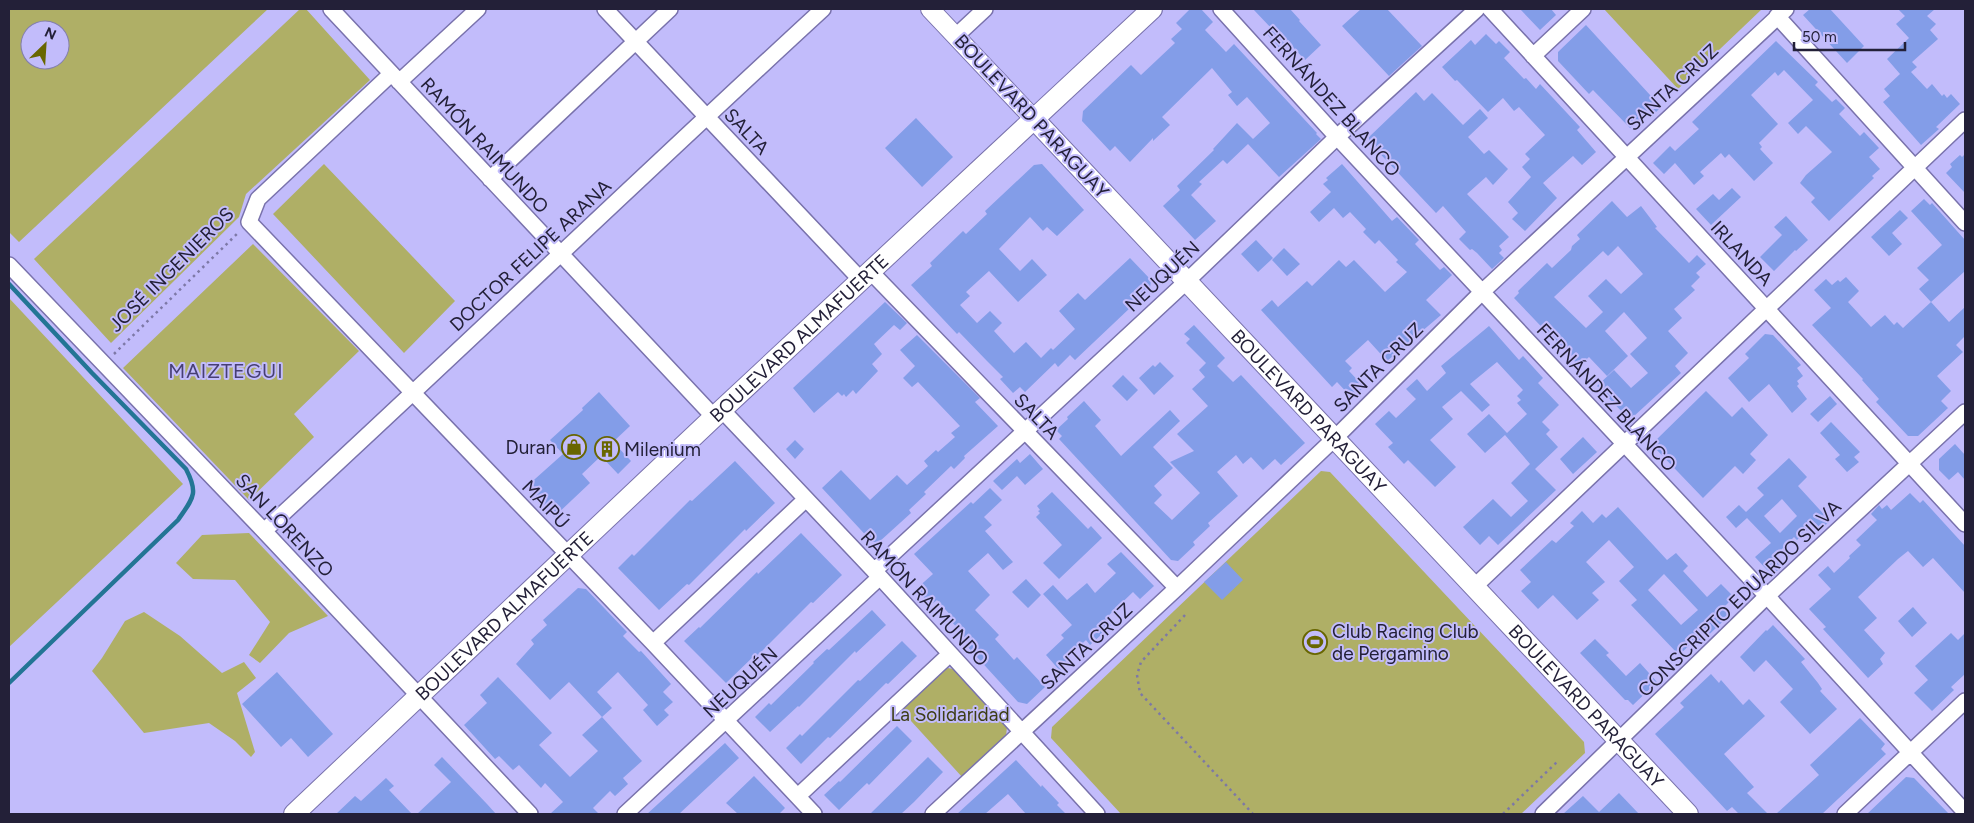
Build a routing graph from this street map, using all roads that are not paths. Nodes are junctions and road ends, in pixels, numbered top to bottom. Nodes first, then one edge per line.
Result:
1 (331, 9) edge
2 (478, 9) edge
3 (605, 9) edge
4 (670, 9) edge
5 (824, 9) edge
6 (930, 9) edge
7 (986, 9) edge
8 (1152, 9) edge
9 (1221, 9) edge
10 (1477, 9) edge
11 (1490, 9) edge
12 (1583, 9) edge
13 (1781, 13) edge
14 (956, 36) junction
15 (635, 41) junction
16 (1533, 56) junction
17 (395, 78) junction
18 (706, 116) junction
19 (1034, 119) junction
20 (1965, 120) edge
21 (1337, 137) junction
22 (1626, 157) junction
23 (1915, 168) junction
24 (490, 179) junction
25 (249, 222) joint
26 (1965, 222) edge
27 (560, 254) junction
28 (9, 265) edge
29 (865, 275) junction
30 (1186, 281) junction
31 (1482, 292) junction
32 (1767, 309) junction
33 (412, 394) junction
34 (1965, 412) edge
35 (718, 413) junction
36 (1025, 432) junction
37 (1334, 439) junction
38 (1623, 444) junction
39 (1910, 464) junction
40 (806, 499) junction
41 (1965, 524) edge
42 (264, 531) junction
43 (567, 555) junction
44 (877, 574) junction
45 (1474, 587) junction
46 (1177, 588) junction
47 (1767, 596) junction
48 (653, 643) junction
49 (950, 654) junction
50 (418, 697) junction
51 (1965, 701) edge
52 (727, 721) junction
53 (1022, 733) junction
54 (1620, 740) junction
55 (1911, 753) junction
56 (798, 796) junction
57 (1965, 812) edge
58 (294, 814) edge
59 (530, 814) edge
60 (625, 814) edge
61 (814, 814) edge
62 (933, 814) edge
63 (1097, 814) edge
64 (1543, 814) edge
65 (1688, 814) edge
66 (1845, 814) edge

1 - 17 street, RAMÓN RAIMUNDO
2 - 17 street, JOSÉ INGENIEROS
3 - 15 street, SALTA
4 - 15 street
5 - 18 street, DOCTOR FELIPE ARANA
6 - 14 street, BOULEVARD PARAGUAY
7 - 14 street
8 - 19 main road, BOULEVARD ALMAFUERTE
9 - 21 street, FERNÁNDEZ BLANCO
10 - 21 street, NEUQUÉN
11 - 16 street, IRLANDA
12 - 16 street
13 - 22 street, SANTA CRUZ
13 - 23 street
14 - 19 street, BOULEVARD PARAGUAY
15 - 18 street, SALTA
15 - 24 street
16 - 22 street, IRLANDA
17 - 24 street, RAMÓN RAIMUNDO
17 - 25 street, JOSÉ INGENIEROS
18 - 27 street, DOCTOR FELIPE ARANA
18 - 29 street, SALTA
19 - 29 main road, BOULEVARD ALMAFUERTE
19 - 30 main road, BOULEVARD PARAGUAY
20 - 23 street
21 - 30 street, NEUQUÉN
21 - 31 street, FERNÁNDEZ BLANCO
22 - 31 street, SANTA CRUZ
22 - 32 street, IRLANDA
23 - 26 street
23 - 32 street
24 - 27 street, RAMÓN RAIMUNDO
25 - 33 street, MAIPÚ
27 - 33 street, DOCTOR FELIPE ARANA
27 - 35 street, RAMÓN RAIMUNDO
28 - 42 street, SAN LORENZO
29 - 35 main road, BOULEVARD ALMAFUERTE
29 - 36 street, SALTA
30 - 36 street, NEUQUÉN
30 - 37 main road, BOULEVARD PARAGUAY
31 - 37 street, SANTA CRUZ
31 - 38 street, FERNÁNDEZ BLANCO
32 - 38 street
32 - 39 street, IRLANDA
33 - 42 street, DOCTOR FELIPE ARANA
33 - 43 street, MAIPÚ
34 - 39 street, CONSCRIPTO EDUARDO SILVA
35 - 40 street, RAMÓN RAIMUNDO
35 - 43 main road, BOULEVARD ALMAFUERTE
36 - 44 street, NEUQUÉN
36 - 46 street, SALTA
37 - 45 main road, BOULEVARD PARAGUAY
37 - 46 street, SANTA CRUZ
38 - 45 street
38 - 47 street, FERNÁNDEZ BLANCO
39 - 41 street, IRLANDA
39 - 47 street, CONSCRIPTO EDUARDO SILVA
40 - 44 street, RAMÓN RAIMUNDO
40 - 48 street
42 - 50 street, SAN LORENZO
43 - 48 street, MAIPÚ
43 - 50 main road, BOULEVARD ALMAFUERTE
44 - 49 street, RAMÓN RAIMUNDO
44 - 52 street, NEUQUÉN
45 - 54 main road, BOULEVARD PARAGUAY
46 - 53 street, SANTA CRUZ
47 - 54 street, CONSCRIPTO EDUARDO SILVA
47 - 55 street, FERNÁNDEZ BLANCO
48 - 52 street, MAIPÚ
49 - 53 street, RAMÓN RAIMUNDO
49 - 56 street
50 - 58 main road, BOULEVARD ALMAFUERTE
50 - 59 street, SAN LORENZO
51 - 55 street
52 - 56 street, MAIPÚ
52 - 60 street, NEUQUÉN
53 - 62 street, SANTA CRUZ
53 - 63 street, RAMÓN RAIMUNDO
54 - 64 street, CONSCRIPTO EDUARDO SILVA
54 - 65 main road, BOULEVARD PARAGUAY
55 - 57 street, FERNÁNDEZ BLANCO
55 - 66 street
56 - 61 street, MAIPÚ

